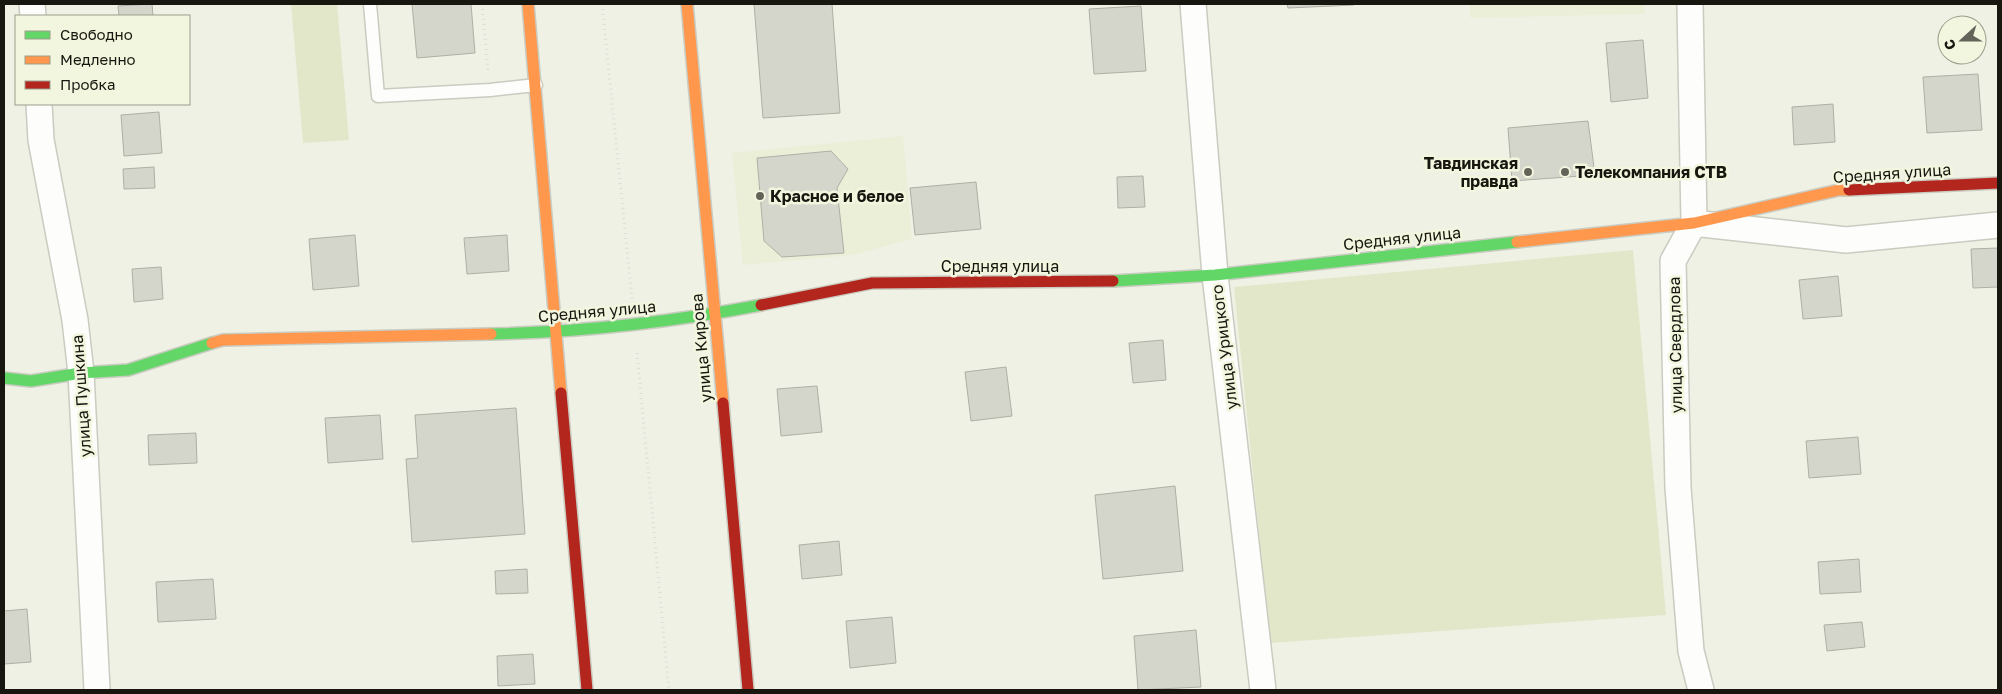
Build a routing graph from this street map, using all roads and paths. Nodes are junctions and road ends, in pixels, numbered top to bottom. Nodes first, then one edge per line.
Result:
1 (370, 4) edge
2 (482, 4) edge
3 (528, 4) edge
4 (687, 4) edge
5 (1193, 4) edge
6 (1690, 4) edge
7 (536, 85) junction
8 (490, 90) junction
9 (39, 105) edge
10 (1998, 183) edge
11 (1694, 223) junction
12 (1998, 225) edge
13 (1215, 275) junction
14 (714, 314) junction
15 (556, 333) junction
16 (81, 373) junction
17 (4, 378) edge
18 (97, 690) edge
19 (587, 690) edge
20 (748, 690) edge
21 (1263, 690) edge
22 (1701, 690) edge

1 - 8 lane
2 - 8 path
3 - 7 street
4 - 14 street, улица Кирова
5 - 13 street, улица Урицкого
6 - 11 street, улица Свердлова
7 - 8 lane
7 - 15 street
9 - 16 street, улица Пушкина
10 - 11 street, Средняя улица
11 - 12 street
11 - 13 street, Средняя улица
11 - 22 street, улица Свердлова
13 - 14 street, Средняя улица
13 - 21 street, улица Урицкого
14 - 15 street, Средняя улица
14 - 20 street, улица Кирова
15 - 16 street, Средняя улица
15 - 19 street
16 - 17 street, Средняя улица
16 - 18 street, улица Пушкина

